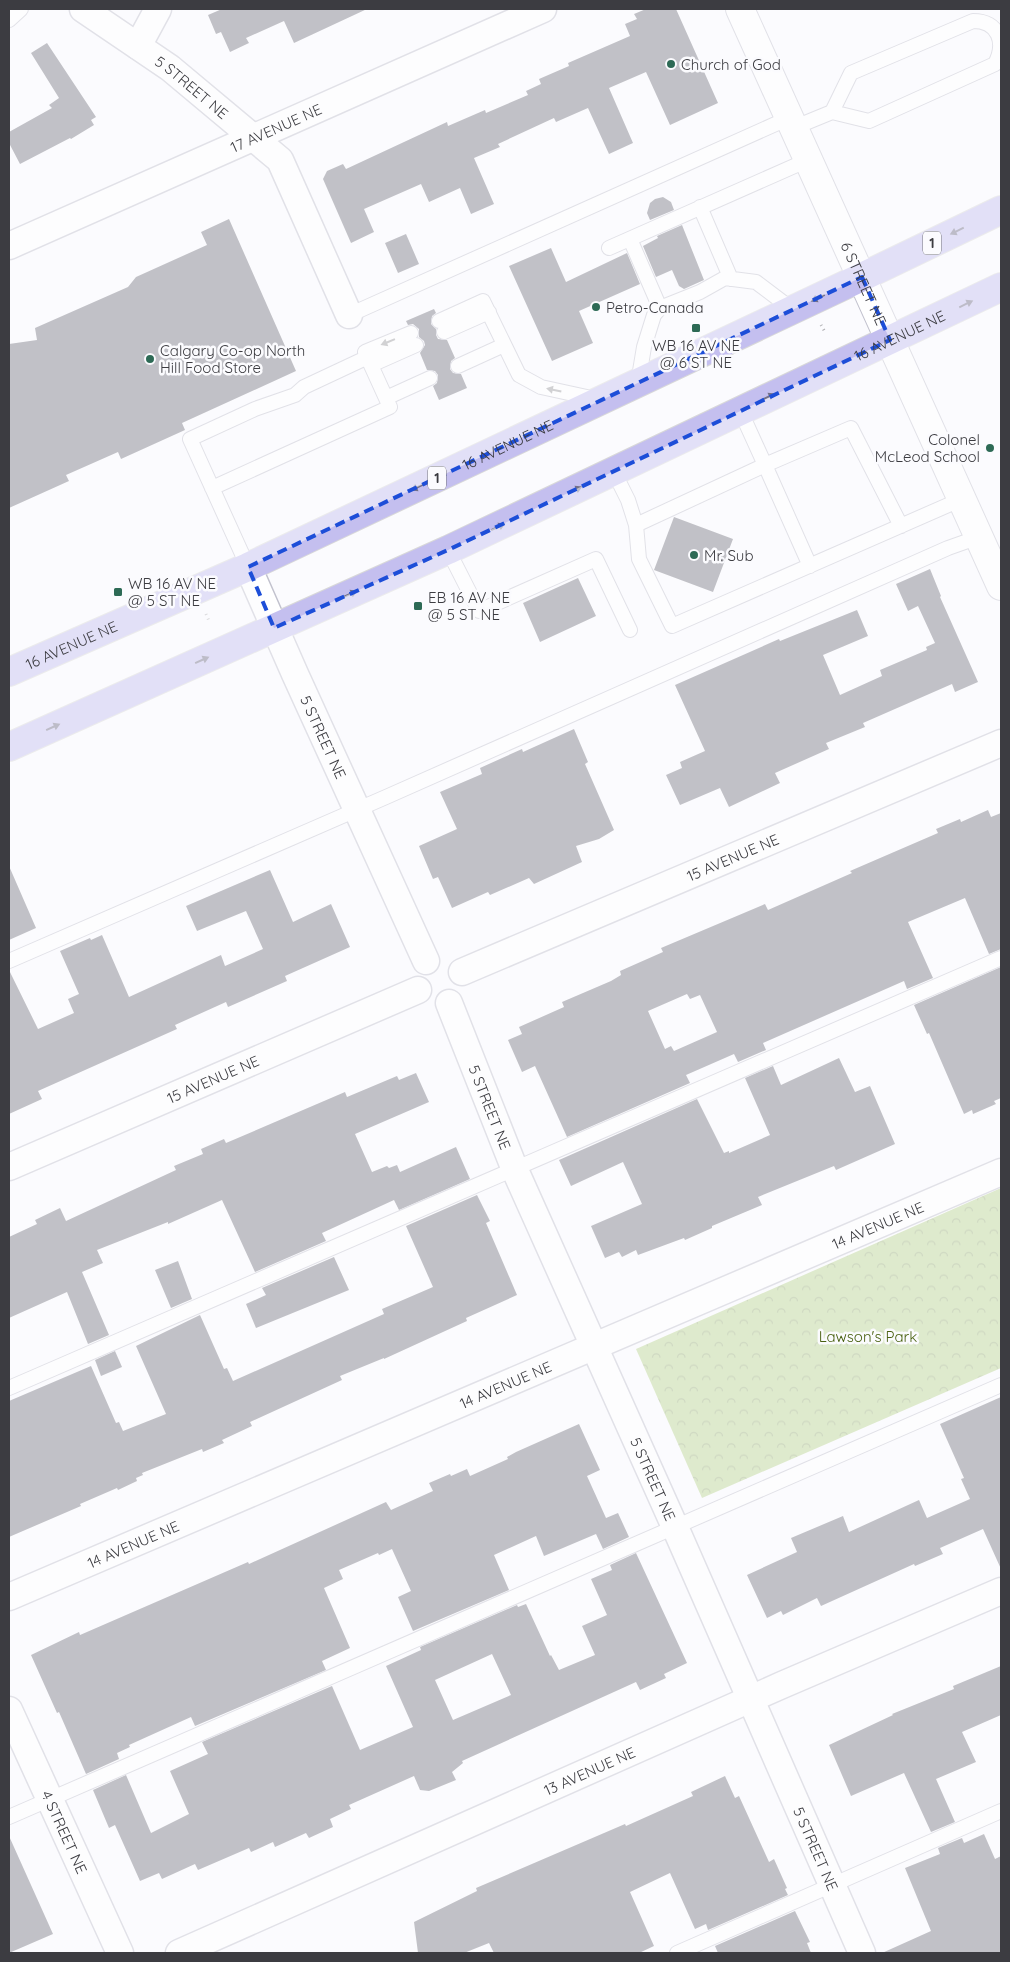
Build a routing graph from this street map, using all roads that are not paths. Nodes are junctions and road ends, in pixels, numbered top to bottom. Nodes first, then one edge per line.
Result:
1 (21, 9) edge
2 (83, 9) edge
3 (158, 9) edge
4 (543, 9) edge
5 (740, 9) edge
6 (9, 20) edge
7 (138, 46) junction
8 (832, 112) junction
9 (791, 123) junction
10 (252, 138) junction
11 (808, 160) junction
12 (700, 206) junction
13 (1001, 210) edge
14 (630, 239) junction
15 (9, 246) edge
16 (609, 248) dead end
17 (862, 277) junction
18 (731, 279) junction
19 (1001, 287) edge
20 (660, 308) junction
21 (793, 310) junction
22 (349, 315) joint
23 (442, 327) dead end
24 (414, 339) dead end
25 (890, 340) junction
26 (504, 345) junction
27 (368, 358) junction
28 (458, 366) dead end
29 (430, 378) dead end
30 (638, 383) junction
31 (386, 398) junction
32 (602, 400) junction
33 (740, 410) junction
34 (765, 465) junction
35 (614, 472) junction
36 (212, 488) junction
37 (962, 498) junction
38 (636, 525) junction
39 (901, 526) junction
40 (979, 537) junction
41 (448, 550) junction
42 (810, 566) junction
43 (248, 567) junction
44 (1001, 586) edge
45 (274, 628) junction
46 (630, 630) dead end
47 (9, 672) edge
48 (1001, 743) edge
49 (9, 746) edge
50 (356, 810) junction
51 (1001, 958) edge
52 (9, 961) edge
53 (426, 961) junction
54 (462, 972) junction
55 (418, 990) junction
56 (449, 1003) junction
57 (9, 1167) edge
58 (514, 1170) junction
59 (1001, 1172) edge
60 (593, 1346) junction
61 (1001, 1385) edge
62 (9, 1388) edge
63 (675, 1527) junction
64 (1001, 1591) edge
65 (9, 1597) edge
66 (749, 1700) junction
67 (9, 1710) edge
68 (49, 1800) junction
69 (1001, 1811) edge
70 (9, 1817) edge
71 (830, 1885) junction
72 (120, 1953) edge
73 (178, 1953) edge
74 (677, 1953) edge
75 (862, 1953) edge

1 - 6 lane
2 - 7 street, 5 STREET NE
3 - 7 street
4 - 10 street, 17 AVENUE NE
5 - 9 street, 6 STREET NE
7 - 10 street, 5 STREET NE
8 - 8 lane
8 - 9 lane
9 - 11 street, 6 STREET NE
9 - 22 lane
10 - 15 street, 17 AVENUE NE
10 - 22 street, 5 STREET NE
11 - 12 lane
11 - 17 street, 6 STREET NE
12 - 14 lane
12 - 18 lane
13 -> 17 highway, 16 AVENUE NE / 1
14 - 16 lane
14 - 20 lane
17 -> 21 highway, 16 AVENUE NE / 1
17 - 25 street, 6 STREET NE
18 - 20 lane
18 - 21 lane
25 -> 19 highway, 16 AVENUE NE
20 - 30 lane
21 - 30 highway, 16 AVENUE NE / 1
23 - 26 lane
24 - 27 lane
33 -> 25 highway, 16 AVENUE NE
25 - 37 street, 6 STREET NE
26 - 28 lane
32 -> 26 lane
27 - 31 lane
27 - 36 lane
29 - 31 lane
30 - 32 highway, 16 AVENUE NE / 1
31 - 36 lane
32 -> 43 highway, 16 AVENUE NE / 1
33 - 34 lane
33 - 35 highway, 16 AVENUE NE
34 - 38 lane
34 - 39 lane
34 - 42 lane
35 - 38 lane
41 -> 35 highway, 16 AVENUE NE
36 - 43 lane
37 - 39 lane
37 - 40 street, 6 STREET NE
38 - 42 lane
39 - 42 lane
40 - 44 street, 6 STREET NE
40 - 50 lane
45 -> 41 highway, 16 AVENUE NE
41 - 46 lane
43 - 45 street, 5 STREET NE
43 - 47 highway, 16 AVENUE NE / 1
49 -> 45 highway, 16 AVENUE NE
45 - 50 street, 5 STREET NE
48 - 54 street, 15 AVENUE NE
50 - 52 lane
50 - 53 street, 5 STREET NE
51 - 58 lane
53 - 54 street
53 - 55 street
54 - 56 street
55 - 56 street
55 - 57 street, 15 AVENUE NE
56 - 58 street, 5 STREET NE
58 - 60 street, 5 STREET NE
58 - 62 lane
59 - 60 street, 14 AVENUE NE
60 - 63 street, 5 STREET NE
60 - 65 street, 14 AVENUE NE
61 - 63 lane
63 - 66 street, 5 STREET NE
63 - 68 lane
64 - 66 street, 13 AVENUE NE
66 - 71 street, 5 STREET NE
66 - 73 street, 13 AVENUE NE
67 - 68 street, 4 STREET NE
68 - 70 lane
68 - 72 street, 4 STREET NE
69 - 71 lane
71 - 74 lane
71 - 75 street, 5 STREET NE

